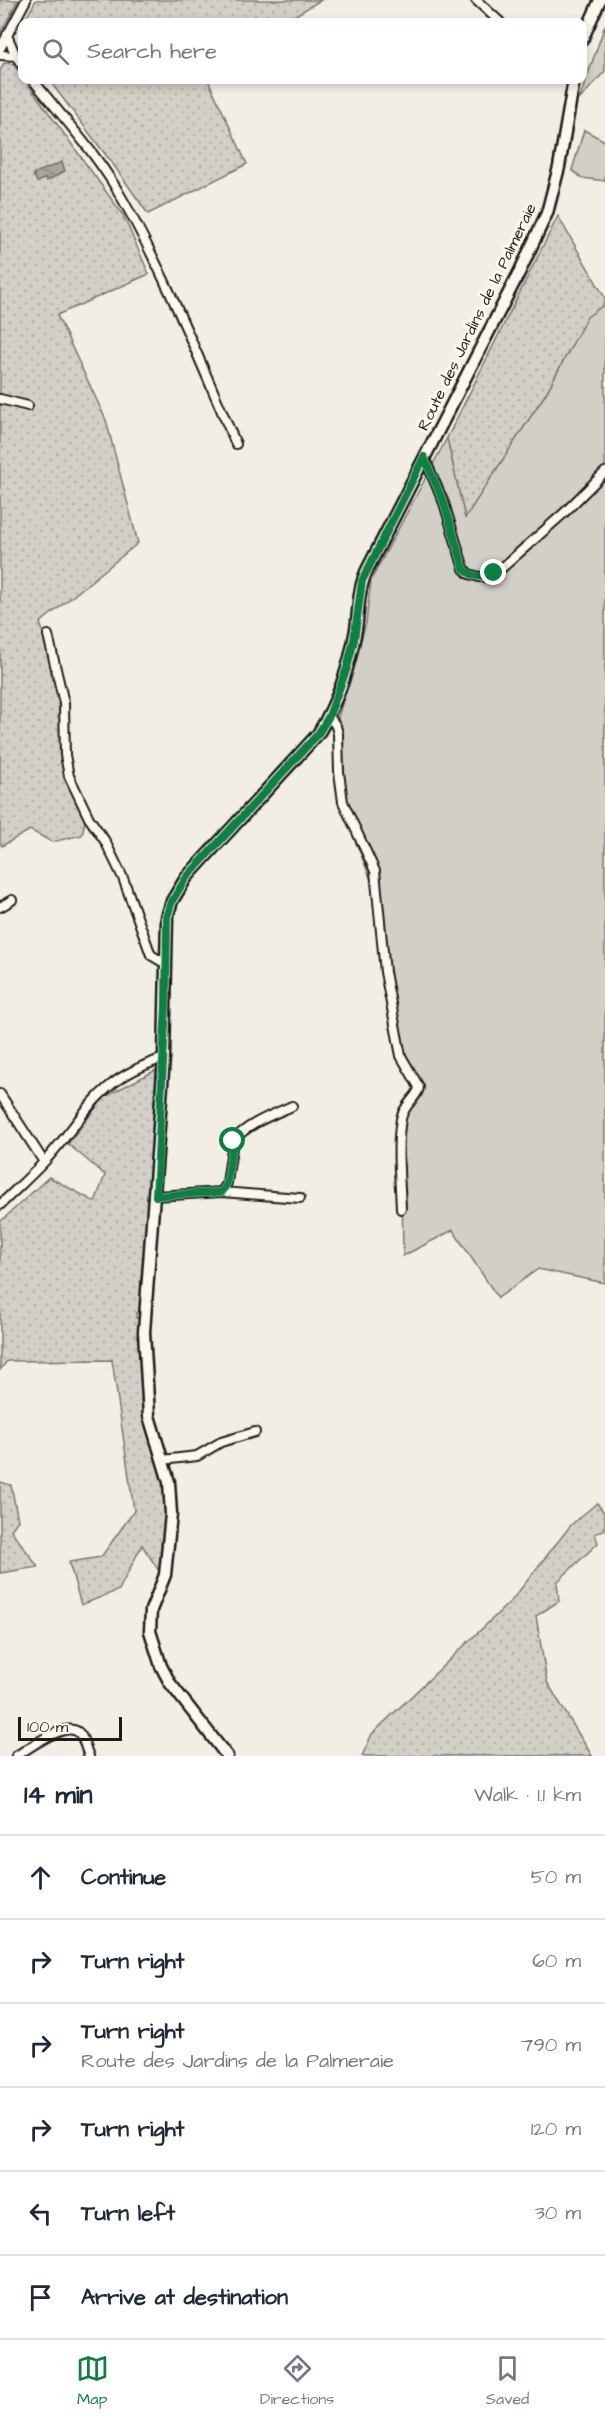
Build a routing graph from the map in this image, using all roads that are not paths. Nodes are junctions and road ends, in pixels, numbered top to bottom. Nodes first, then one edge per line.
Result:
1 (26, 0) edge
2 (476, 0) edge
3 (600, 0) edge
4 (496, 18) edge
5 (587, 29) edge
6 (7, 34) junction
7 (0, 49) edge
8 (0, 55) edge
9 (16, 56) junction
10 (18, 59) edge
11 (36, 84) edge
12 (573, 84) edge
13 (0, 399) edge
14 (28, 406) dead end
15 (236, 444) dead end
16 (424, 457) junction
17 (605, 472) edge
18 (48, 635) dead end
19 (329, 716) junction
20 (12, 900) dead end
21 (0, 907) edge
22 (166, 964) junction
23 (164, 1058) junction
24 (0, 1094) edge
25 (292, 1106) dead end
26 (44, 1162) junction
27 (222, 1192) junction
28 (156, 1196) junction
29 (300, 1198) dead end
30 (0, 1204) edge
31 (401, 1209) dead end
32 (255, 1432) dead end
33 (162, 1460) junction
34 (16, 1756) edge
35 (88, 1756) edge
36 (227, 1756) edge

1 - 6 street
2 - 4 street
3 - 5 street
6 - 7 street
6 - 9 street
8 - 9 street
9 - 10 street
11 - 15 street
12 - 16 street, Route des Jardins de la Palmeraie
13 - 14 street
16 - 17 street
16 - 19 street, Route des Jardins de la Palmeraie
18 - 22 street
19 - 22 street, Route des Jardins de la Palmeraie
19 - 31 street
20 - 21 street
22 - 23 street, Route des Jardins de la Palmeraie
23 - 26 street
23 - 28 street, Route des Jardins de la Palmeraie
24 - 26 street
25 - 27 street
26 - 30 street
27 - 28 street
27 - 29 street
28 - 33 street, Route des Jardins de la Palmeraie
32 - 33 street
33 - 36 street, Route des Jardins de la Palmeraie
34 - 35 street

